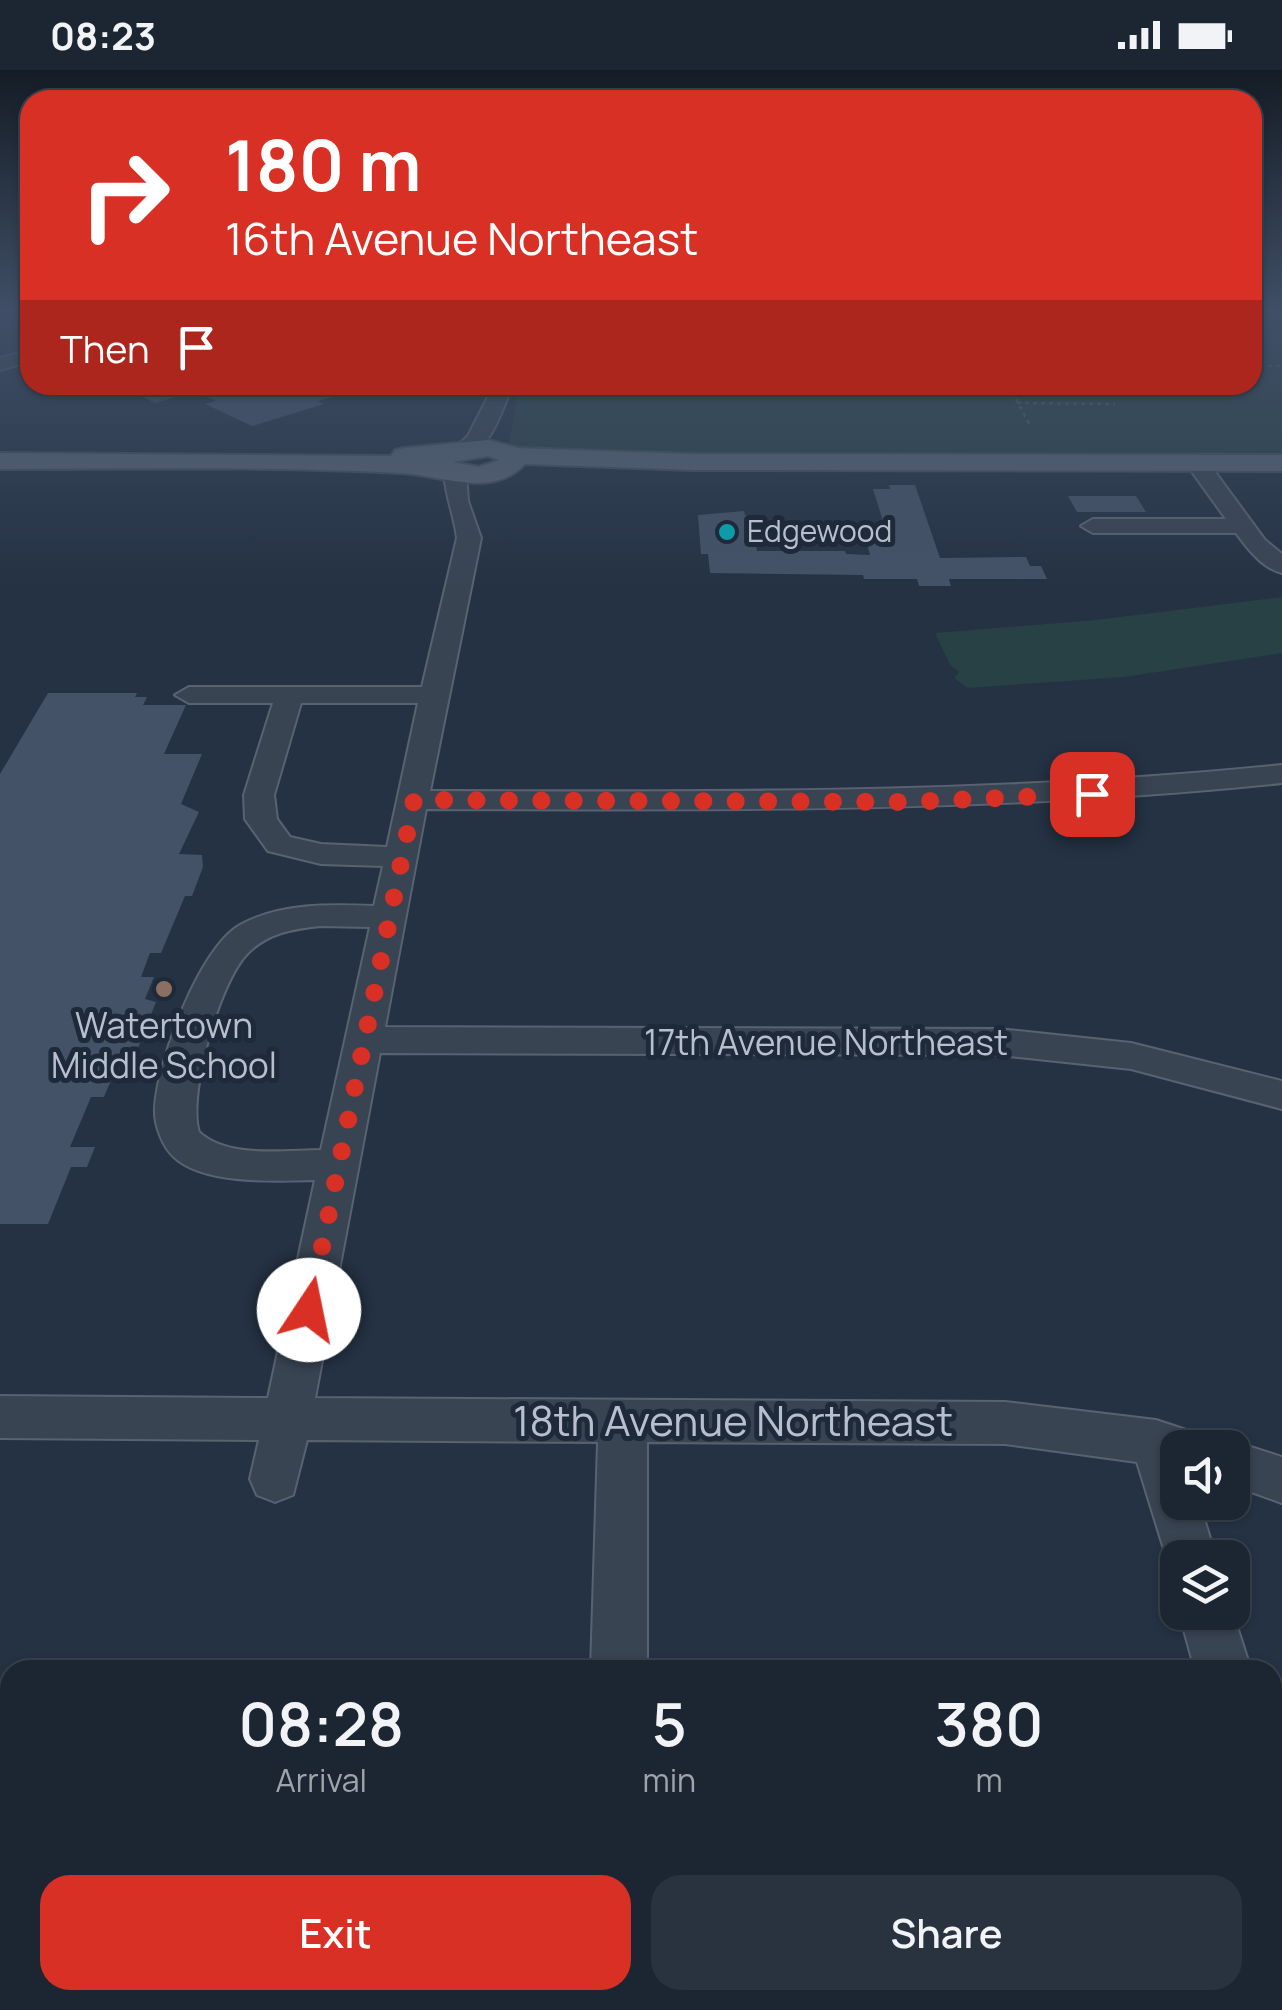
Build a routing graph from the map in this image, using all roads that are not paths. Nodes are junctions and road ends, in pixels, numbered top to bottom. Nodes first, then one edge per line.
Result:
1 (495, 403) edge
2 (505, 403) edge
3 (0, 461) edge
4 (452, 461) junction
5 (502, 462) junction
6 (1196, 462) junction
7 (1282, 463) edge
8 (466, 519) junction
9 (1093, 526) dead end
10 (1242, 526) junction
11 (1282, 566) edge
12 (190, 695) dead end
13 (290, 695) junction
14 (434, 695) junction
15 (1282, 774) edge
16 (414, 800) junction
17 (402, 858) junction
18 (389, 917) junction
19 (364, 1040) junction
20 (1282, 1095) edge
21 (337, 1165) junction
22 (0, 1417) edge
23 (287, 1418) junction
24 (623, 1420) junction
25 (1160, 1444) edge
26 (1250, 1469) edge
27 (274, 1479) dead end
28 (1282, 1480) edge
29 (1211, 1630) edge
30 (619, 1660) edge
31 (1220, 1660) edge

1 - 4 street
2 - 5 street
3 - 4 main road
4 - 5 main road
4 - 8 street
5 - 6 main road
5 - 8 street
6 - 7 main road
6 - 10 street
8 - 14 street
9 - 10 street
10 - 11 street
12 - 13 street
13 - 14 street
13 - 17 street
14 - 16 street
15 - 16 street
16 - 17 street
17 - 18 street
18 - 19 street
18 - 21 street
19 - 20 street, 17th Avenue Northeast
19 - 21 street
21 - 23 street
22 - 23 street, 18th Avenue Northeast
23 - 24 street, 18th Avenue Northeast
23 - 27 street
24 - 25 street, 18th Avenue Northeast
24 - 30 street
26 - 28 street
29 - 31 street

